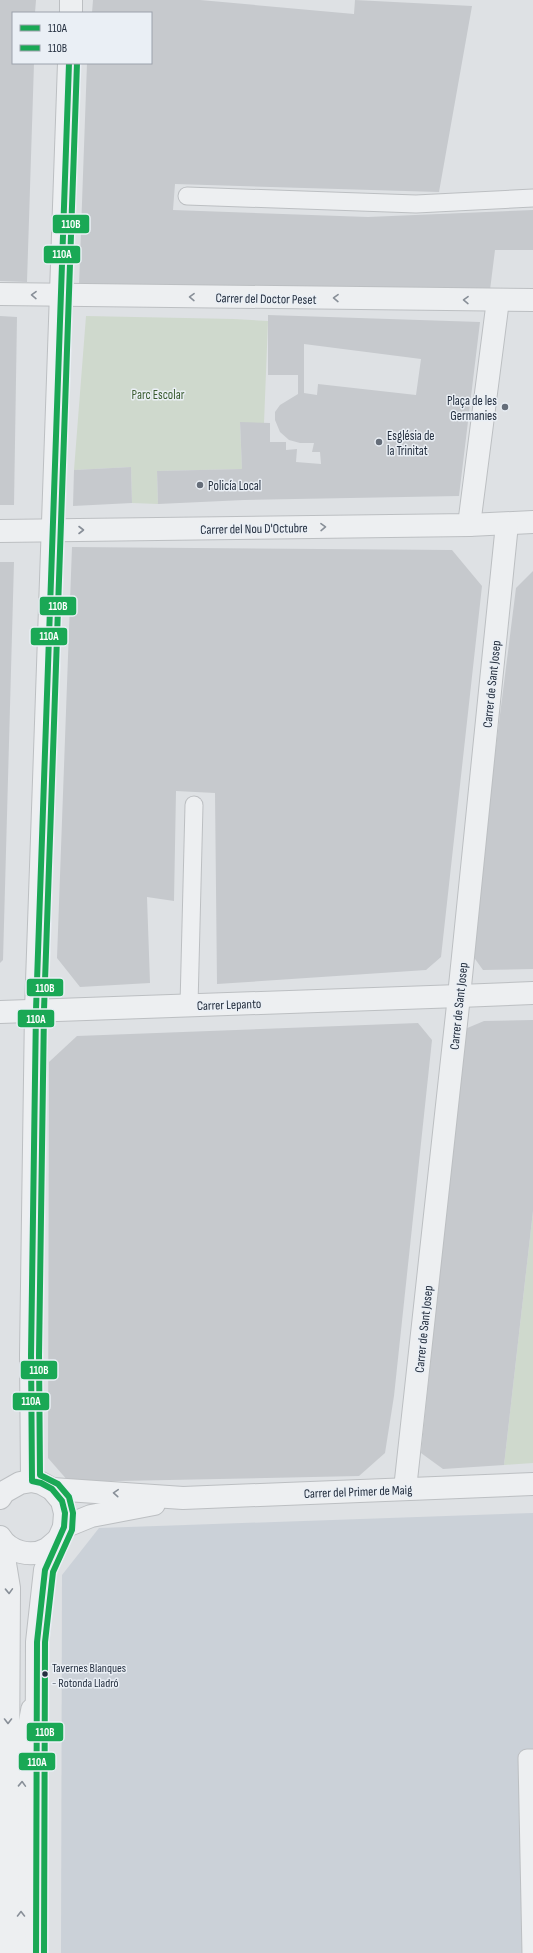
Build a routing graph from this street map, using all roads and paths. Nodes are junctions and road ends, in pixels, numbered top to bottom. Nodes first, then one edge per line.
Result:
1 (71, 0) edge
2 (71, 12) edge
3 (69, 64) edge
4 (187, 196) dead end
5 (533, 198) edge
6 (0, 294) edge
7 (59, 296) junction
8 (498, 300) junction
9 (533, 300) edge
10 (533, 522) edge
11 (507, 524) junction
12 (469, 525) junction
13 (52, 530) junction
14 (0, 531) edge
15 (194, 805) dead end
16 (533, 993) edge
17 (459, 996) junction
18 (189, 1005) junction
19 (36, 1010) junction
20 (0, 1012) edge
21 (32, 1481) junction
22 (533, 1484) edge
23 (52, 1489) junction
24 (405, 1489) junction
25 (0, 1498) edge
26 (183, 1498) junction
27 (62, 1533) junction
28 (1, 1538) edge
29 (37, 1672) junction
30 (533, 1758) edge
31 (7, 1953) edge
32 (20, 1953) edge
33 (36, 1953) edge
34 (531, 1953) edge

1 - 2 street
3 - 7 street
4 - 5 lane
7 -> 6 street, Carrer del Doctor Peset
8 -> 7 street, Carrer del Doctor Peset
7 - 13 street
8 - 9 street, Carrer del Doctor Peset
8 - 12 street
10 - 11 street, Carrer del Nou D'Octubre
11 - 12 street, Carrer del Nou D'Octubre
11 - 17 street, Carrer de Sant Josep
13 -> 12 street, Carrer del Nou D'Octubre
13 - 14 street, Carrer del Nou D'Octubre
13 - 19 street
15 - 18 lane
16 - 17 street, Carrer Lepanto
17 - 18 street, Carrer Lepanto
17 - 24 street, Carrer de Sant Josep
18 - 19 street, Carrer Lepanto
19 - 20 street, Carrer Lepanto
19 - 21 street
21 - 23 street
21 - 25 street
22 - 24 street, Carrer del Primer de Maig
26 -> 23 street, Carrer del Primer de Maig
23 - 27 street
24 - 26 street, Carrer del Primer de Maig
26 - 27 street, Carrer del Primer de Maig
27 - 28 street, Carrer del Primer de Maig
27 - 29 street
28 -> 31 street
32 -> 29 lane
29 - 33 street
30 - 34 lane

